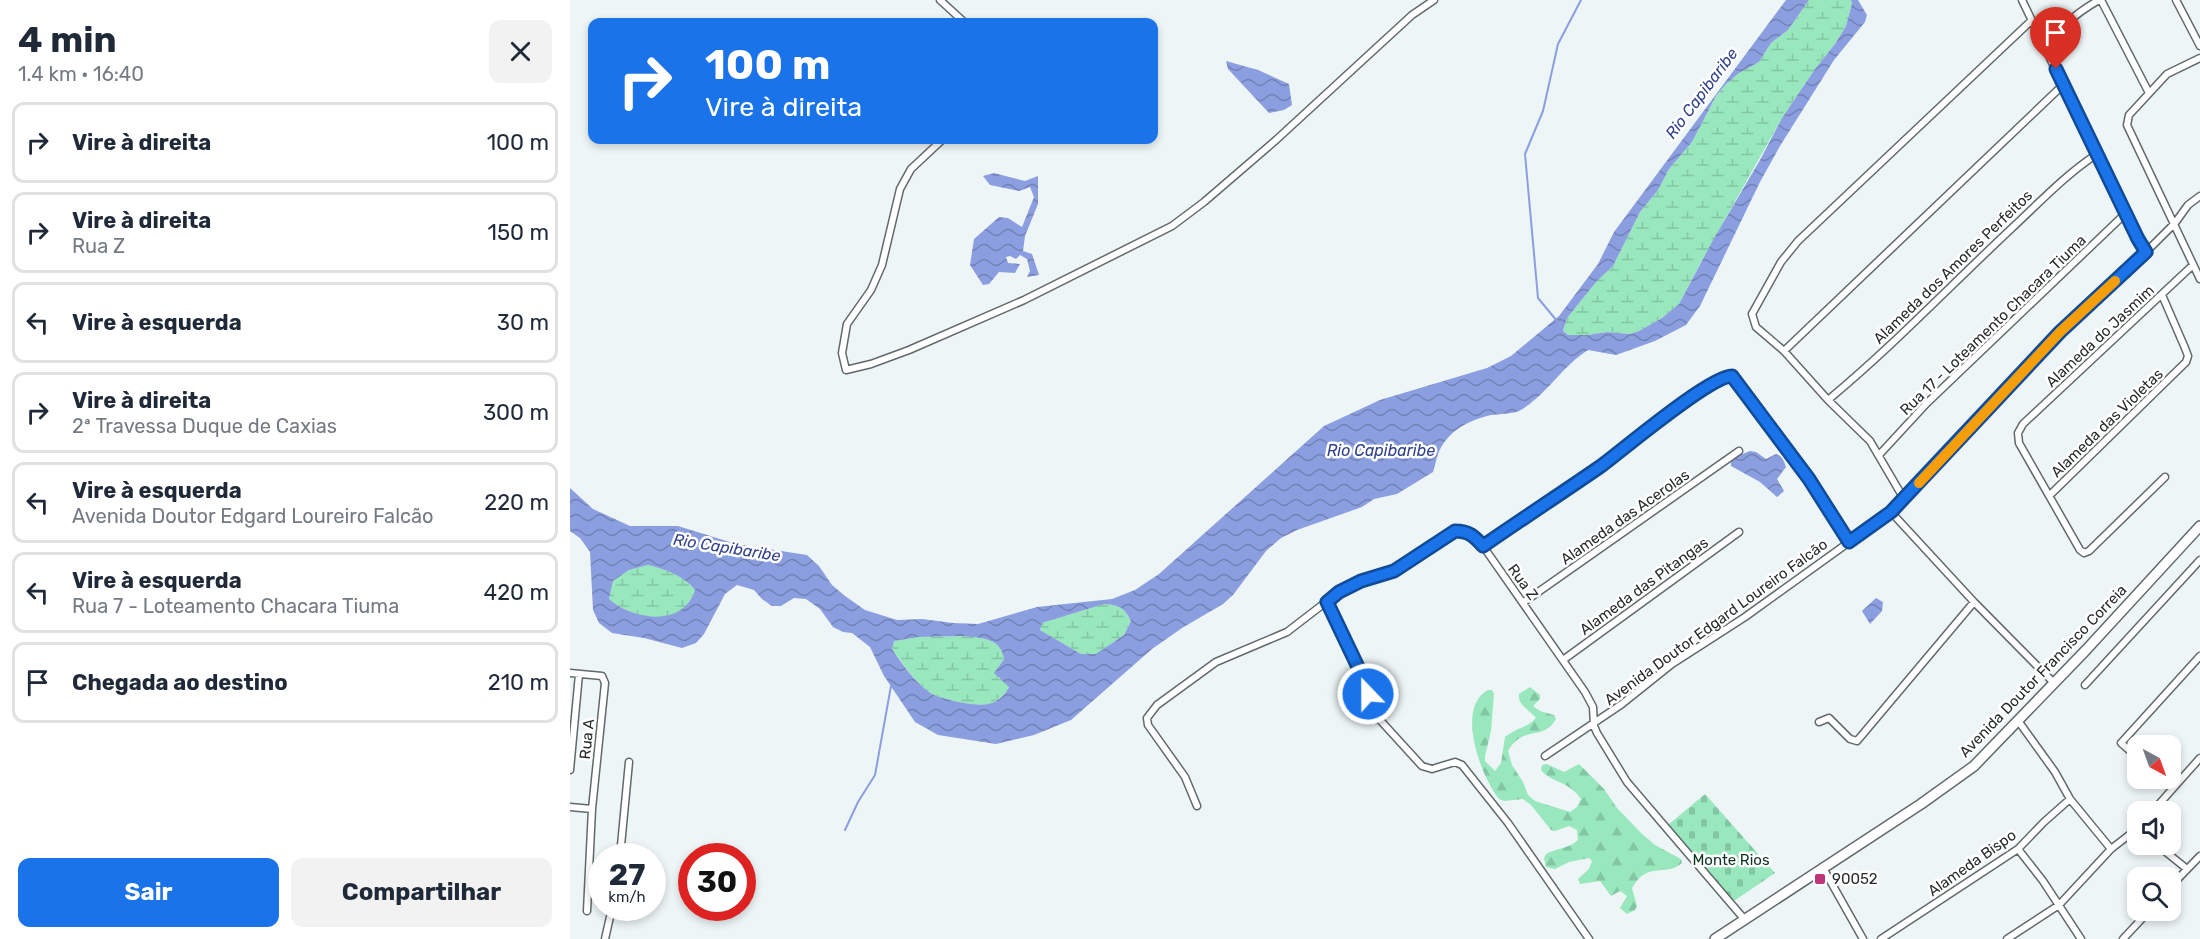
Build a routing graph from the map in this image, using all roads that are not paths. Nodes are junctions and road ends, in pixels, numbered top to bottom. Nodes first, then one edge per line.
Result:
1 (940, 0) edge
2 (1434, 0) edge
3 (2022, 0) edge
4 (2100, 0) edge
5 (2176, 0) edge
6 (960, 18) edge
7 (2032, 20) junction
8 (2200, 46) edge
9 (2049, 54) junction
10 (2200, 58) edge
11 (2064, 84) junction
12 (2149, 93) junction
13 (938, 144) edge
14 (2097, 154) junction
15 (2200, 196) edge
16 (2126, 213) junction
17 (2175, 223) junction
18 (2146, 252) junction
19 (2193, 265) junction
20 (2200, 279) edge
21 (2162, 295) junction
22 (1784, 351) junction
23 (1828, 400) junction
24 (1739, 450) dead end
25 (1879, 456) junction
26 (2165, 477) dead end
27 (2050, 495) junction
28 (1904, 499) junction
29 (1891, 512) junction
30 (2200, 526) edge
31 (1739, 532) dead end
32 (1849, 542) junction
33 (1483, 546) junction
34 (2200, 560) edge
35 (1327, 602) junction
36 (1524, 602) junction
37 (1974, 602) junction
38 (2200, 656) edge
39 (1563, 660) junction
40 (570, 673) edge
41 (579, 674) junction
42 (2054, 683) junction
43 (2085, 685) dead end
44 (1819, 722) dead end
45 (2019, 722) junction
46 (1594, 723) junction
47 (2127, 735) edge
48 (2127, 735) edge
49 (2127, 748) edge
50 (1545, 756) dead end
51 (2200, 758) edge
52 (629, 762) dead end
53 (570, 771) edge
54 (2181, 778) edge
55 (2170, 789) edge
56 (2070, 800) junction
57 (2161, 801) edge
58 (1197, 806) dead end
59 (570, 807) edge
60 (592, 809) junction
61 (2127, 837) edge
62 (621, 843) edge
63 (2018, 849) junction
64 (2111, 849) junction
65 (2170, 855) edge
66 (2200, 856) edge
67 (1823, 868) junction
68 (2187, 869) junction
69 (2181, 875) edge
70 (2059, 905) junction
71 (587, 911) dead end
72 (1744, 920) junction
73 (609, 921) edge
74 (2140, 921) edge
75 (605, 939) edge
76 (1588, 939) edge
77 (1715, 939) edge
78 (1863, 939) edge
79 (1881, 939) edge
80 (2007, 939) edge
81 (2081, 939) edge
82 (2123, 939) edge

1 - 6 street
2 - 13 street
3 - 7 street
4 - 9 street
4 - 12 street
5 - 8 street
7 - 9 street
7 - 22 street
9 - 11 street
10 - 12 street
11 - 14 street
11 - 22 street
12 - 17 street
14 - 16 street
14 - 23 street, Alameda dos Amores Perfeitos
15 - 17 street, Avenida Doutor Edgard Loureiro Falcão
16 - 18 street
16 - 25 street, Rua 17 - Loteamento Chacara Tiuma
17 - 18 street, Avenida Doutor Edgard Loureiro Falcão
17 - 19 street
18 - 28 street, Avenida Doutor Edgard Loureiro Falcão
19 - 20 street
19 - 21 street, Alameda do Jasmim
21 - 27 street, Alameda das Violetas
21 - 27 street, Alameda do Jasmim
22 - 23 street
23 - 25 street
24 - 36 street, Alameda das Acerolas
25 - 28 street
26 - 27 street
28 - 29 street, Avenida Doutor Edgard Loureiro Falcão
29 - 32 street, Avenida Doutor Edgard Loureiro Falcão
29 - 37 street
30 - 42 main road, Avenida Doutor Francisco Correia
31 - 39 street, Alameda das Pitangas
32 - 33 street
32 - 46 street, Avenida Doutor Edgard Loureiro Falcão
33 - 35 street, Rua Z
33 - 36 street, Rua Z
34 - 43 street
35 - 58 street
35 - 76 street
36 - 39 street, Rua Z
37 - 42 street
37 - 44 street
38 - 47 street
39 - 46 street, Rua Z
40 - 41 street
41 - 53 street
41 - 60 street, Rua A
42 - 45 main road, Avenida Doutor Francisco Correia
45 - 56 street
45 - 67 main road, Avenida Doutor Francisco Correia
46 - 50 street, Avenida Doutor Edgard Loureiro Falcão
46 - 72 street, Rua Z
48 - 49 street
51 - 54 street
52 - 62 street
55 - 57 street
56 - 63 street, Alameda Bispo
56 - 64 street
59 - 60 street
60 - 71 street, Rua A
61 - 64 street
63 - 70 street
63 - 79 street, Alameda Bispo
64 - 70 street
65 - 68 street
66 - 68 street
67 - 72 main road, Avenida Doutor Francisco Correia
67 - 78 street
68 - 69 street
70 - 80 street
70 - 81 street
72 - 77 main road, Avenida Doutor Francisco Correia
73 - 75 street
74 - 82 street

